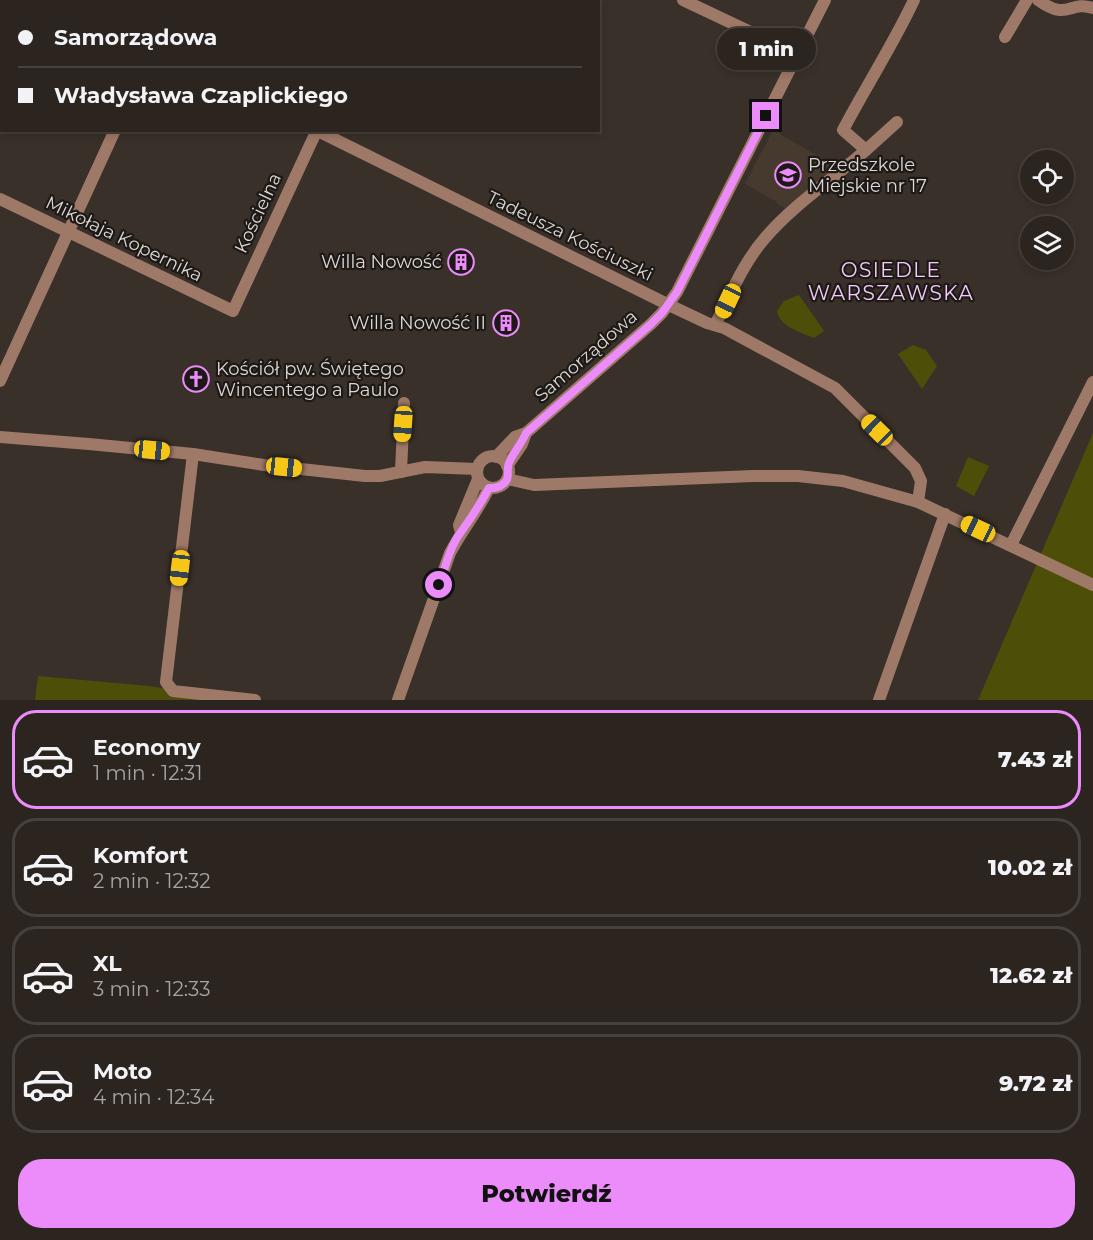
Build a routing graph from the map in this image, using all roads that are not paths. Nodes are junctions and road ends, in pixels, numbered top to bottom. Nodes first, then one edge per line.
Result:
1 (683, 0) edge
2 (825, 0) edge
3 (914, 0) edge
4 (1027, 0) edge
5 (1038, 0) edge
6 (1093, 8) edge
7 (1005, 37) dead end
8 (797, 54) junction
9 (897, 122) dead end
10 (115, 132) edge
11 (317, 132) edge
12 (319, 132) edge
13 (866, 150) junction
14 (0, 199) edge
15 (68, 232) junction
16 (669, 305) junction
17 (233, 311) joint
18 (716, 326) junction
19 (0, 381) edge
20 (1093, 382) edge
21 (404, 403) dead end
22 (526, 433) junction
23 (0, 437) edge
24 (193, 454) junction
25 (496, 457) junction
26 (507, 466) junction
27 (401, 472) junction
28 (478, 474) junction
29 (507, 479) junction
30 (489, 488) junction
31 (918, 502) junction
32 (945, 514) junction
33 (461, 532) junction
34 (1011, 545) junction
35 (1093, 585) edge
36 (255, 700) edge
37 (398, 700) edge
38 (879, 700) edge

1 - 8 street
2 - 8 street, Samorządowa
3 - 13 street
4 - 7 street
5 - 6 street
8 - 16 street, Samorządowa
9 - 13 street
10 - 15 street
11 - 17 street, Kościelna
12 - 16 street, Tadeusza Kościuszki
13 - 18 street
14 - 15 street, Mikołaja Kopernika
15 - 17 street, Mikołaja Kopernika
15 - 19 street
16 - 18 street, Tadeusza Kościuszki
16 - 22 street, Samorządowa
18 - 31 street, Tadeusza Kościuszki
20 - 34 street
21 - 27 street
22 - 25 street, Samorządowa
22 - 26 street, Samorządowa
23 - 24 street
24 - 27 street
24 - 36 street
25 - 26 street
25 - 28 street
26 - 29 street
27 - 28 street
28 - 30 street
28 - 33 street
29 - 30 street
29 - 31 street
30 - 33 street
31 - 32 street
32 - 34 street
32 - 38 street
33 - 37 street
34 - 35 street

